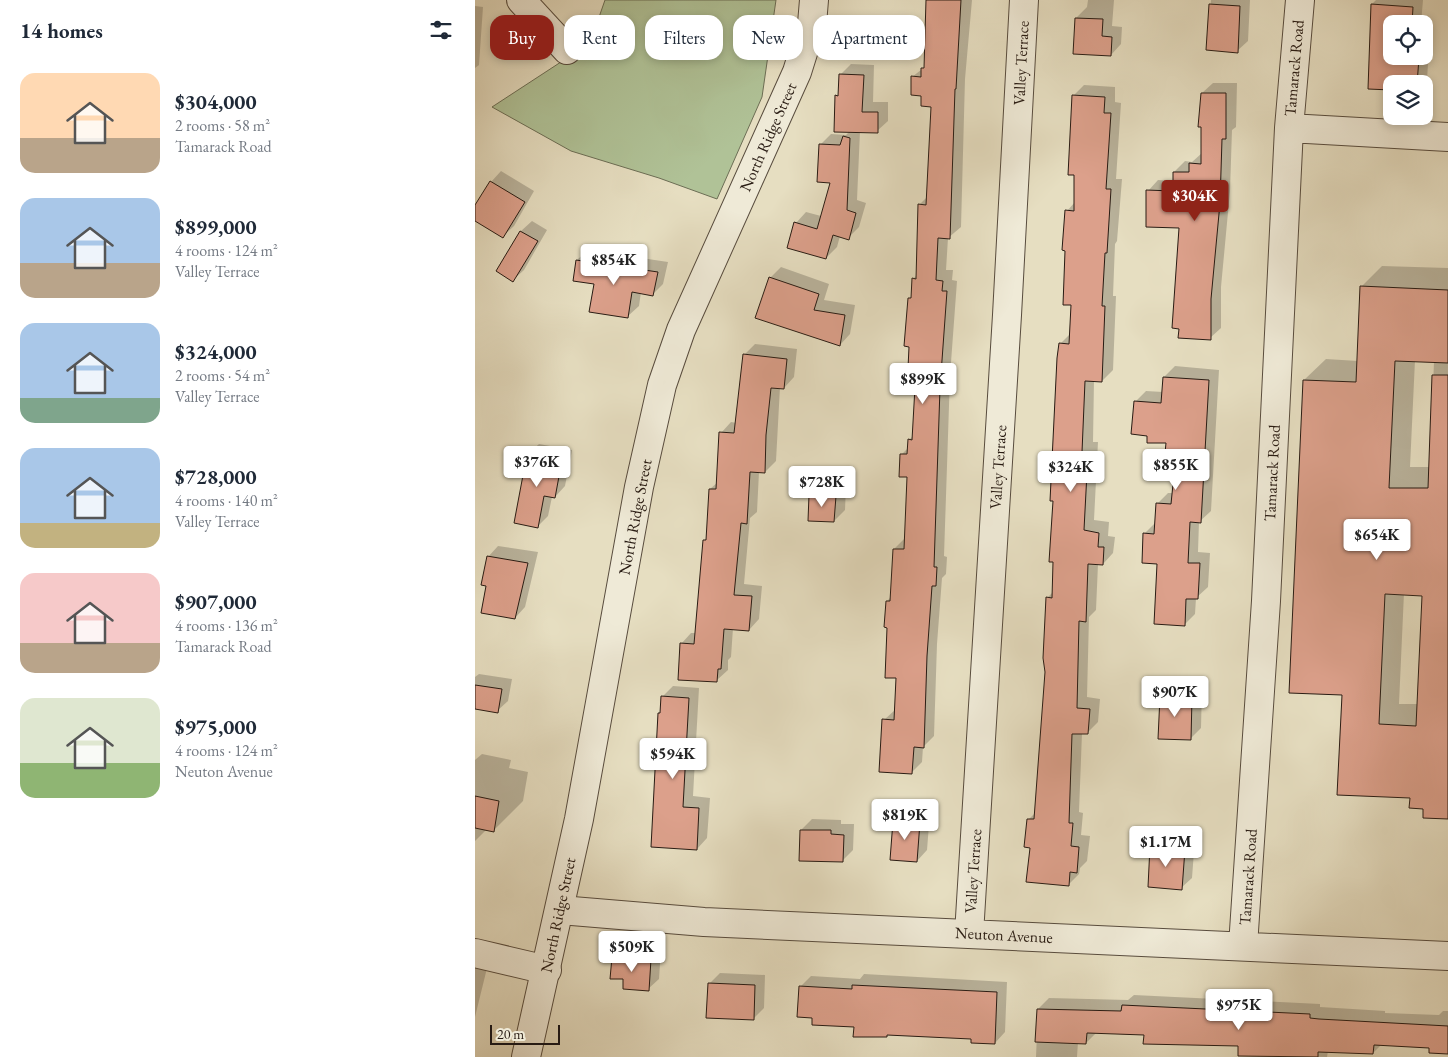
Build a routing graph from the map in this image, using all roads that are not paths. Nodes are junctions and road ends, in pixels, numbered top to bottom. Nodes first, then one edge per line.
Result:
1 (521, 0) edge
2 (814, 0) edge
3 (1024, 0) edge
4 (1300, 0) edge
5 (564, 47) edge
6 (1289, 128) junction
7 (1448, 137) edge
8 (560, 910) junction
9 (969, 934) junction
10 (1243, 946) junction
11 (475, 953) edge
12 (1448, 956) edge
13 (547, 970) junction
14 (526, 1057) edge

1 - 5 street
2 - 8 street, North Ridge Street
3 - 9 street, Valley Terrace
4 - 6 street, Tamarack Road
6 - 7 street
6 - 10 street, Tamarack Road
8 - 9 street, Neuton Avenue
8 - 13 street, North Ridge Street
9 - 10 street, Neuton Avenue
10 - 12 street, Neuton Avenue
11 - 13 street
13 - 14 street, North Ridge Street

